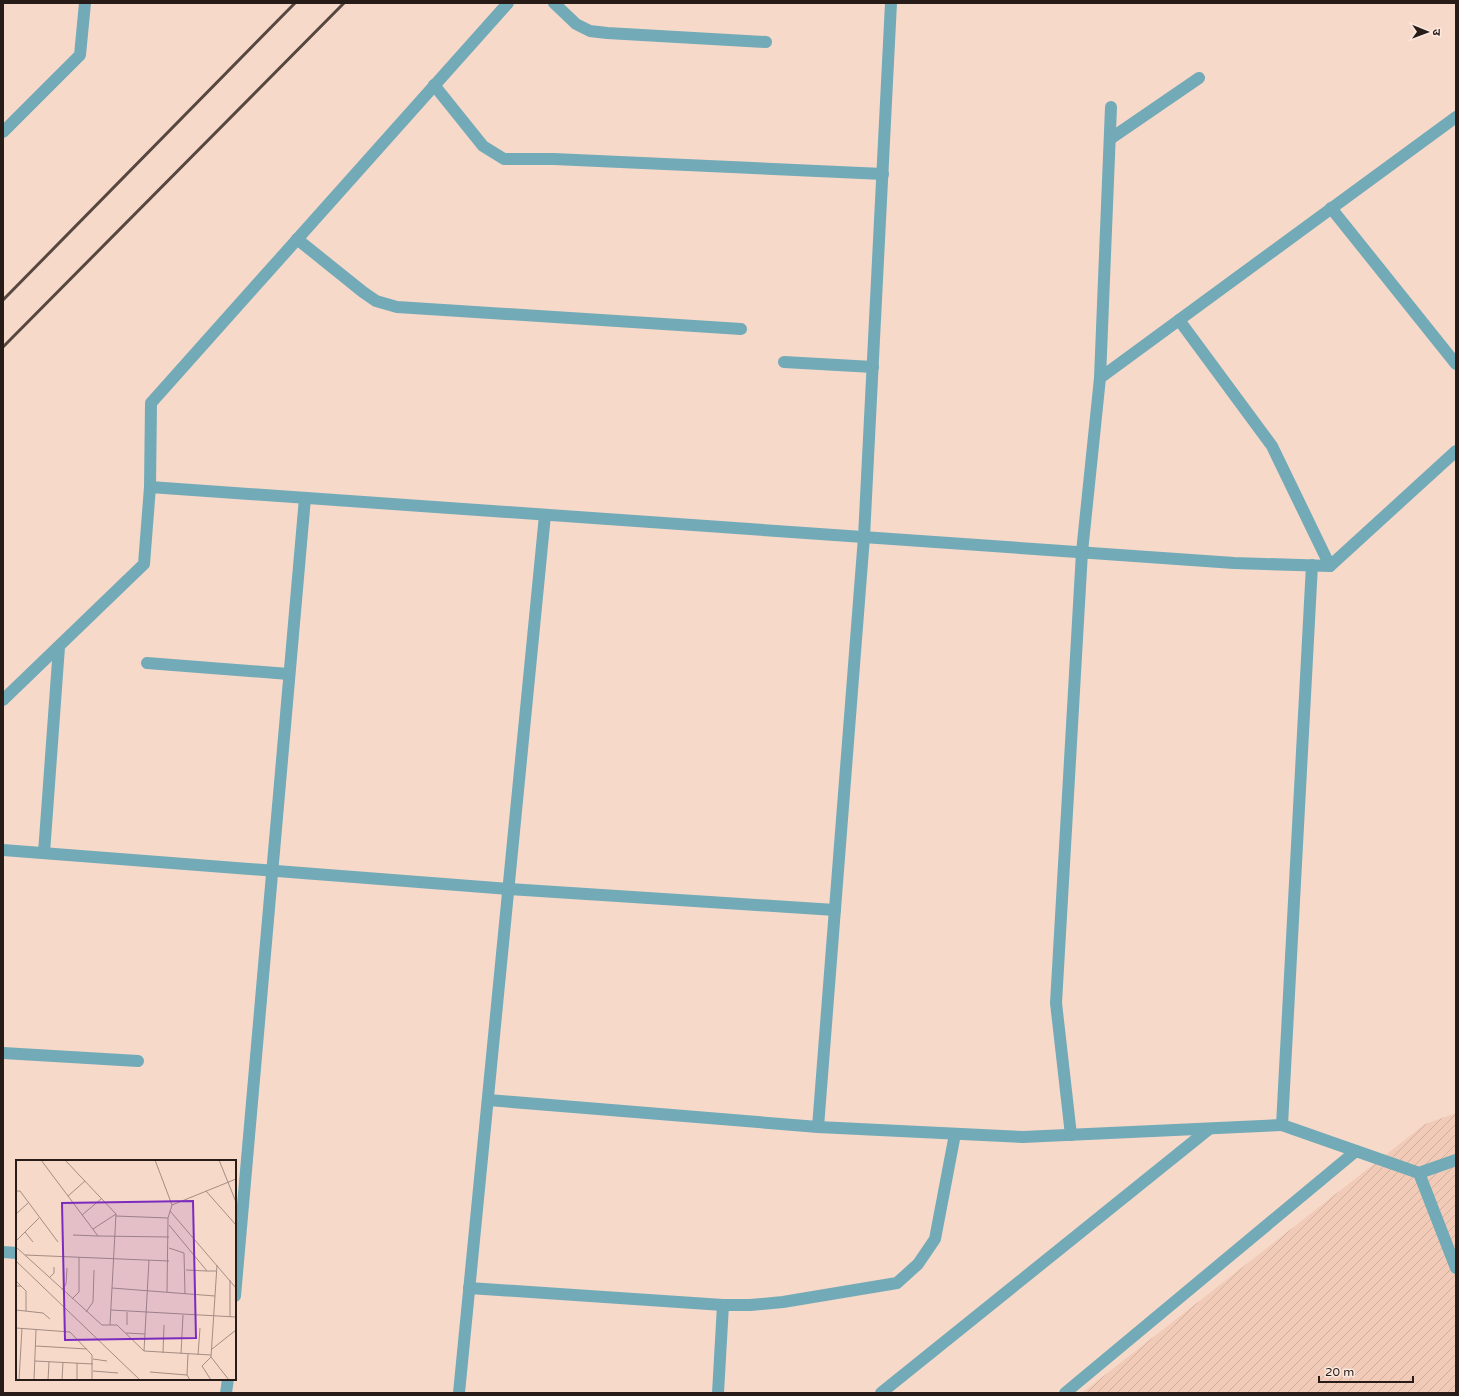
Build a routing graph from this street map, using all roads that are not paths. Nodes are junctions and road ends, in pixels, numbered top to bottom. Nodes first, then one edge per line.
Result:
1 (85, 3) edge
2 (508, 3) edge
3 (554, 3) edge
4 (891, 3) edge
5 (766, 42) dead end
6 (1199, 78) dead end
7 (434, 84) junction
8 (1111, 107) dead end
9 (1456, 117) edge
10 (3, 132) edge
11 (1110, 138) junction
12 (883, 174) junction
13 (1331, 208) junction
14 (297, 239) junction
15 (1179, 320) junction
16 (741, 329) dead end
17 (784, 362) dead end
18 (1456, 364) edge
19 (873, 367) junction
20 (1100, 378) junction
21 (1456, 451) edge
22 (150, 487) junction
23 (305, 498) junction
24 (545, 515) junction
25 (864, 537) junction
26 (1082, 552) junction
27 (1312, 565) junction
28 (1330, 566) junction
29 (59, 647) junction
30 (147, 663) dead end
31 (290, 674) junction
32 (3, 700) edge
33 (3, 850) edge
34 (44, 854) junction
35 (272, 870) junction
36 (508, 889) junction
37 (835, 910) junction
38 (3, 1053) edge
39 (138, 1061) dead end
40 (488, 1100) junction
41 (1282, 1125) junction
42 (818, 1127) junction
43 (1209, 1129) junction
44 (955, 1134) junction
45 (1071, 1135) junction
46 (1356, 1151) junction
47 (1456, 1160) edge
48 (1419, 1173) junction
49 (3, 1252) edge
50 (16, 1253) edge
51 (236, 1267) edge
52 (1456, 1268) edge
53 (469, 1288) junction
54 (723, 1305) junction
55 (228, 1380) edge
56 (226, 1393) edge
57 (459, 1393) edge
58 (718, 1393) edge
59 (881, 1393) edge
60 (1065, 1393) edge

1 - 10 street
2 - 7 street
3 - 5 street
4 - 12 street
6 - 11 street
7 - 12 street
7 - 14 street
8 - 11 street
9 - 13 street
11 - 20 street
12 - 19 street
13 - 15 street
13 - 18 street
14 - 16 street
14 - 22 street
15 - 20 street
15 - 28 street
17 - 19 street
19 - 25 street
20 - 26 street
21 - 28 street
22 - 23 street
22 - 29 street
23 - 24 street
23 - 31 street
24 - 25 street
24 - 36 street
25 - 26 street
25 - 37 street
26 - 27 street
26 - 45 street
27 - 28 street
27 - 41 street
29 - 32 street
29 - 34 street
30 - 31 street
31 - 35 street
33 - 34 street
34 - 35 street
35 - 36 street
35 - 51 street
36 - 37 street
36 - 40 street
37 - 42 street
38 - 39 street
40 - 42 street
40 - 53 street
41 - 43 street
41 - 46 street
42 - 44 street
43 - 45 street
43 - 59 street
44 - 45 street
44 - 54 street
46 - 48 street
46 - 60 street
47 - 48 street
48 - 52 street
49 - 50 street
53 - 54 street
53 - 57 street
54 - 58 street
55 - 56 street

